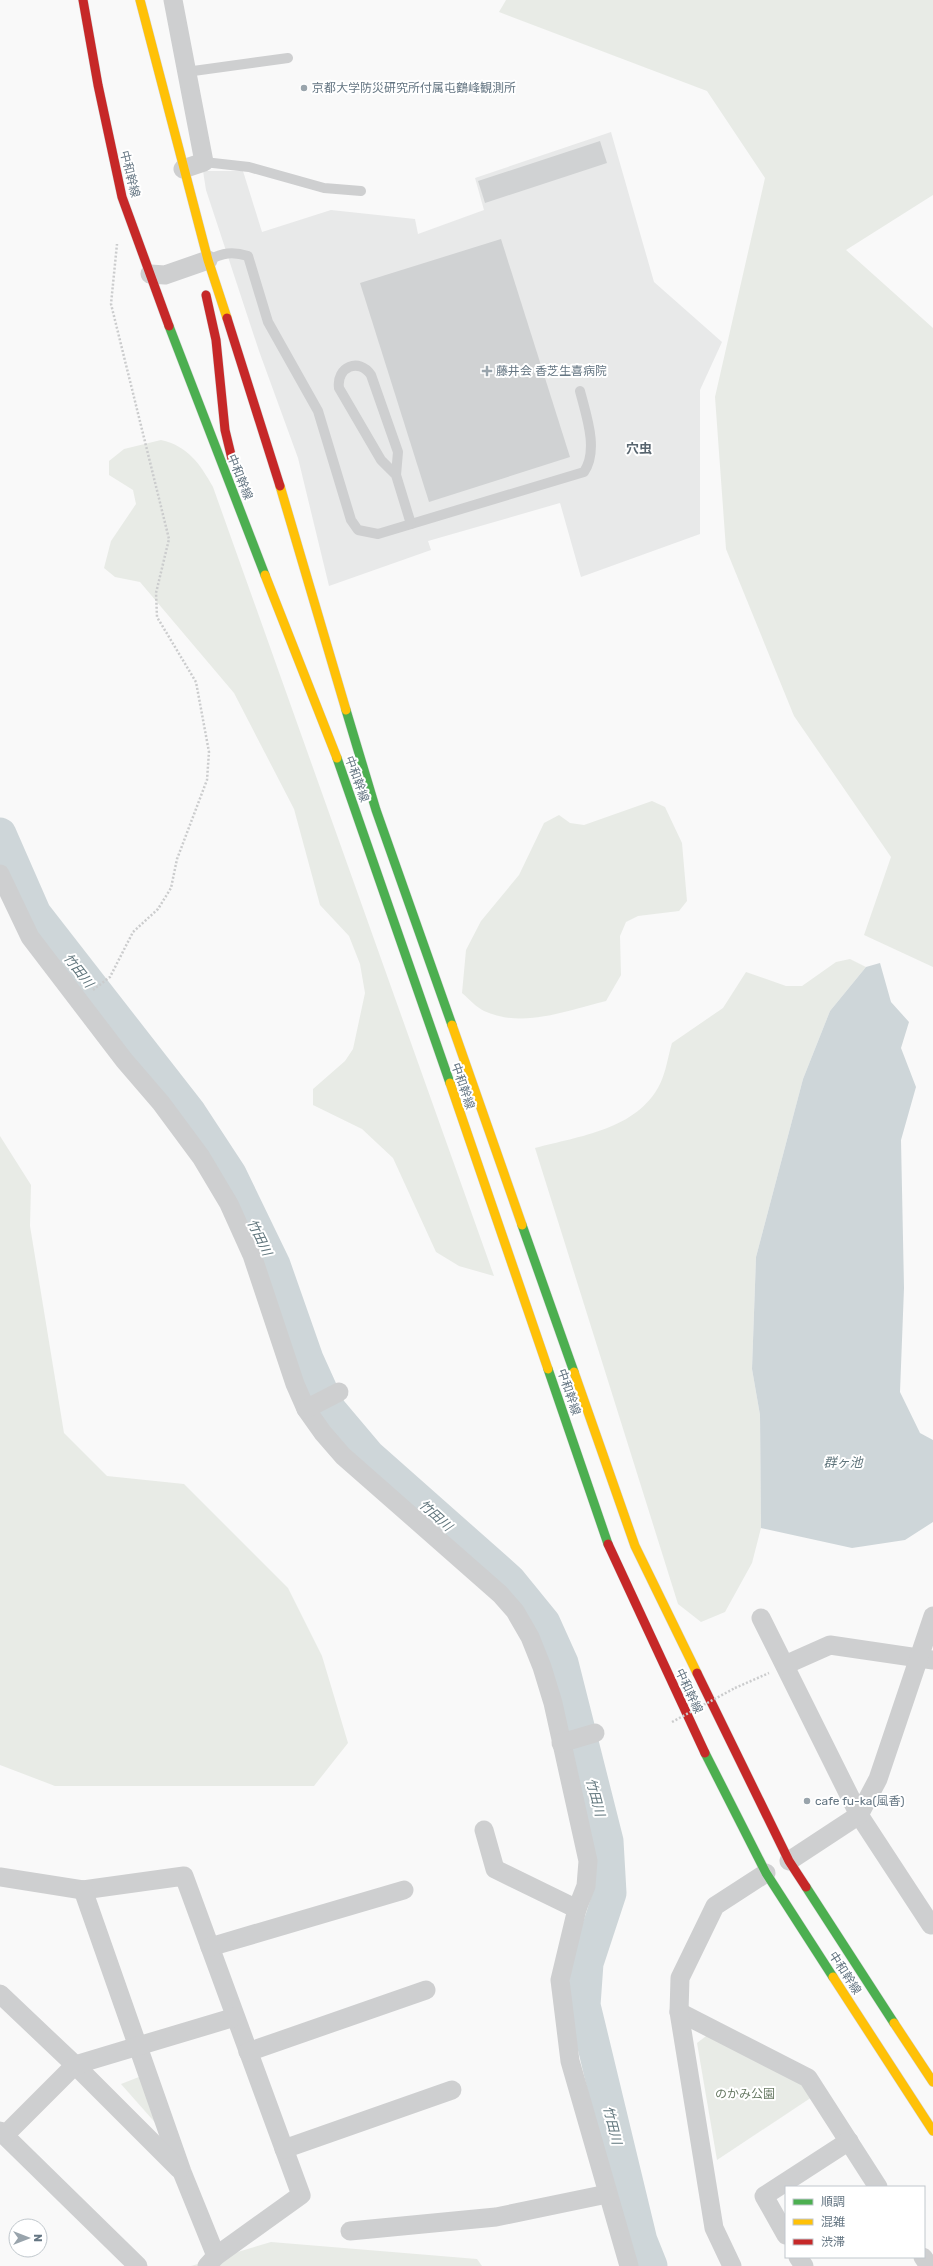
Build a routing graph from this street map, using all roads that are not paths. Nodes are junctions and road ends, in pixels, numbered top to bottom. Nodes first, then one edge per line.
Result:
1 (83, 0) edge
2 (140, 0) edge
3 (173, 0) edge
4 (288, 58) dead end
5 (186, 72) junction
6 (204, 162) junction
7 (183, 169) junction
8 (361, 191) dead end
9 (205, 267) junction
10 (150, 274) junction
11 (205, 289) dead end
12 (580, 391) dead end
13 (396, 475) junction
14 (237, 500) junction
15 (411, 524) junction
16 (0, 874) edge
17 (339, 1392) dead end
18 (306, 1409) junction
19 (933, 1616) edge
20 (761, 1618) dead end
21 (926, 1659) edge
22 (785, 1665) junction
23 (596, 1733) dead end
24 (561, 1742) junction
25 (859, 1815) junction
26 (484, 1830) dead end
27 (789, 1861) junction
28 (766, 1873) junction
29 (0, 1877) edge
30 (83, 1890) junction
31 (404, 1890) dead end
32 (577, 1909) junction
33 (932, 1924) edge
34 (210, 1947) junction
35 (426, 1990) dead end
36 (0, 1994) edge
37 (679, 2012) junction
38 (235, 2017) junction
39 (138, 2045) junction
40 (248, 2052) junction
41 (75, 2065) junction
42 (933, 2082) edge
43 (452, 2090) dead end
44 (933, 2131) edge
45 (2, 2133) edge
46 (848, 2141) junction
47 (284, 2149) junction
48 (182, 2172) junction
49 (877, 2186) edge
50 (607, 2194) junction
51 (350, 2231) dead end
52 (785, 2233) edge
53 (211, 2261) edge
54 (138, 2266) edge
55 (629, 2266) edge
56 (732, 2266) edge

1 - 10 main road, 中和幹線
2 - 7 main road, 中和幹線
3 - 5 street
4 - 5 lane
5 - 6 street
6 - 7 street
6 - 8 lane
7 - 9 main road, 中和幹線
9 - 10 street
9 - 15 lane
9 - 27 main road, 中和幹線
10 - 14 main road, 中和幹線
11 - 14 main road
12 - 15 lane
13 - 13 lane
13 - 15 lane
14 - 28 main road, 中和幹線
16 - 18 street
17 - 18 street
18 - 24 street
19 - 21 street
20 - 22 street
21 - 22 street
21 - 25 street
22 - 25 street
23 - 24 street
24 - 32 street
25 - 27 street
25 - 33 street
26 - 32 street
27 - 42 main road, 中和幹線
28 - 37 street
28 - 44 main road, 中和幹線
29 - 30 street
30 - 34 street
30 - 39 street
31 - 34 street
32 - 50 street
34 - 38 street
35 - 40 street
36 - 41 street
37 - 46 street
37 - 56 street
38 - 39 street
38 - 40 street
39 - 41 street
39 - 48 street
40 - 47 street
41 - 45 street
41 - 48 street
43 - 47 street
45 - 54 street
46 - 49 street
46 - 52 street
47 - 53 street
48 - 53 street
50 - 51 street
50 - 55 street

